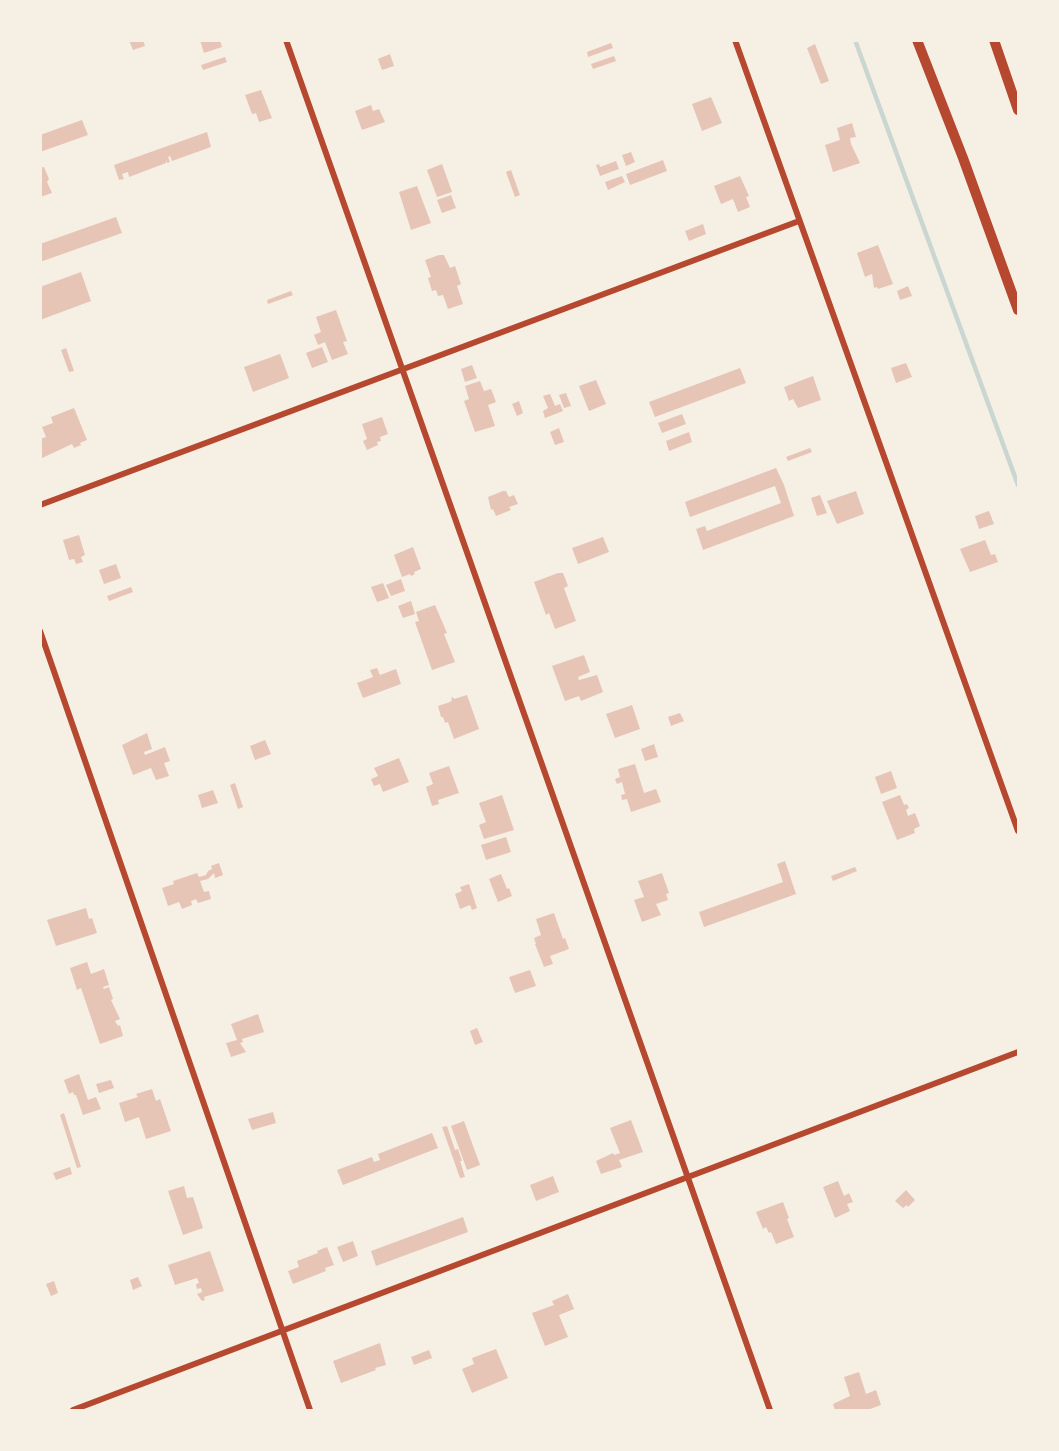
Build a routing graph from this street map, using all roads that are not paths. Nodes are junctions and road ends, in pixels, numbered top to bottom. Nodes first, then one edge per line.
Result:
1 (286, 40) edge
2 (735, 40) edge
3 (917, 40) edge
4 (994, 40) edge
5 (1018, 110) edge
6 (799, 221) junction
7 (1018, 310) edge
8 (403, 368) junction
9 (40, 505) edge
10 (40, 631) edge
11 (1018, 831) edge
12 (1018, 1052) edge
13 (688, 1178) junction
14 (281, 1331) junction
15 (74, 1410) edge
16 (310, 1410) edge
17 (770, 1410) edge

1 - 8 street
2 - 6 street
3 - 7 highway
4 - 5 highway
6 - 8 street
6 - 11 street
8 - 9 street
8 - 13 street
10 - 14 street
12 - 13 street
13 - 14 street
13 - 17 street
14 - 15 street
14 - 16 street

